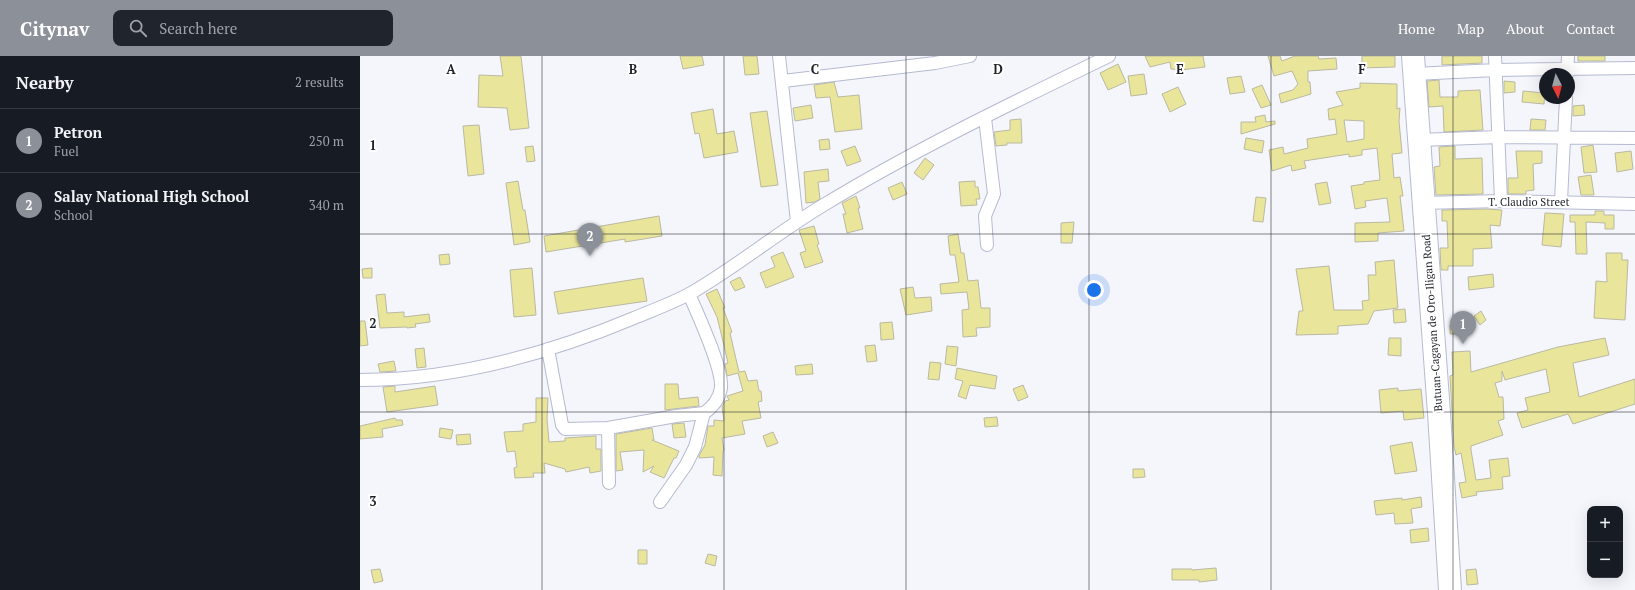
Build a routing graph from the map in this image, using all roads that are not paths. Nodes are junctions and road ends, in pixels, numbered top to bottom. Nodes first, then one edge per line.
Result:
1 (779, 56) edge
2 (967, 56) edge
3 (1109, 56) edge
4 (1495, 56) edge
5 (1568, 56) edge
6 (1414, 65) edge
7 (1568, 68) edge
8 (1635, 68) edge
9 (1496, 70) junction
10 (1539, 71) edge
11 (1575, 72) edge
12 (783, 81) junction
13 (1566, 104) edge
14 (986, 118) junction
15 (1499, 137) junction
16 (1565, 138) junction
17 (1635, 138) edge
18 (1418, 140) junction
19 (1501, 201) junction
20 (1561, 201) junction
21 (1423, 203) junction
22 (1635, 204) edge
23 (797, 222) junction
24 (987, 245) dead end
25 (689, 294) junction
26 (548, 349) junction
27 (360, 380) edge
28 (704, 413) junction
29 (608, 428) junction
30 (609, 483) dead end
31 (660, 502) dead end
32 (1450, 590) edge

1 - 12 street
2 - 12 street
3 - 14 street
4 - 9 street
5 - 7 street
6 - 9 street
6 - 18 highway, Butuan-Cagayan de Oro-Iligan Road
8 - 11 street
9 - 10 street
9 - 15 street
12 - 23 street
13 - 16 street
14 - 23 street
14 - 24 street
15 - 16 street
15 - 18 street
15 - 19 street
16 - 17 street
16 - 20 street
18 - 21 highway, Butuan-Cagayan de Oro-Iligan Road
19 - 20 street, T. Claudio Street
19 - 21 street, T. Claudio Street
20 - 22 street, T. Claudio Street
21 - 32 highway, Butuan-Cagayan de Oro-Iligan Road
23 - 25 street
25 - 26 street
25 - 28 street
26 - 27 street
26 - 29 street
28 - 29 street
28 - 31 street
29 - 30 street

